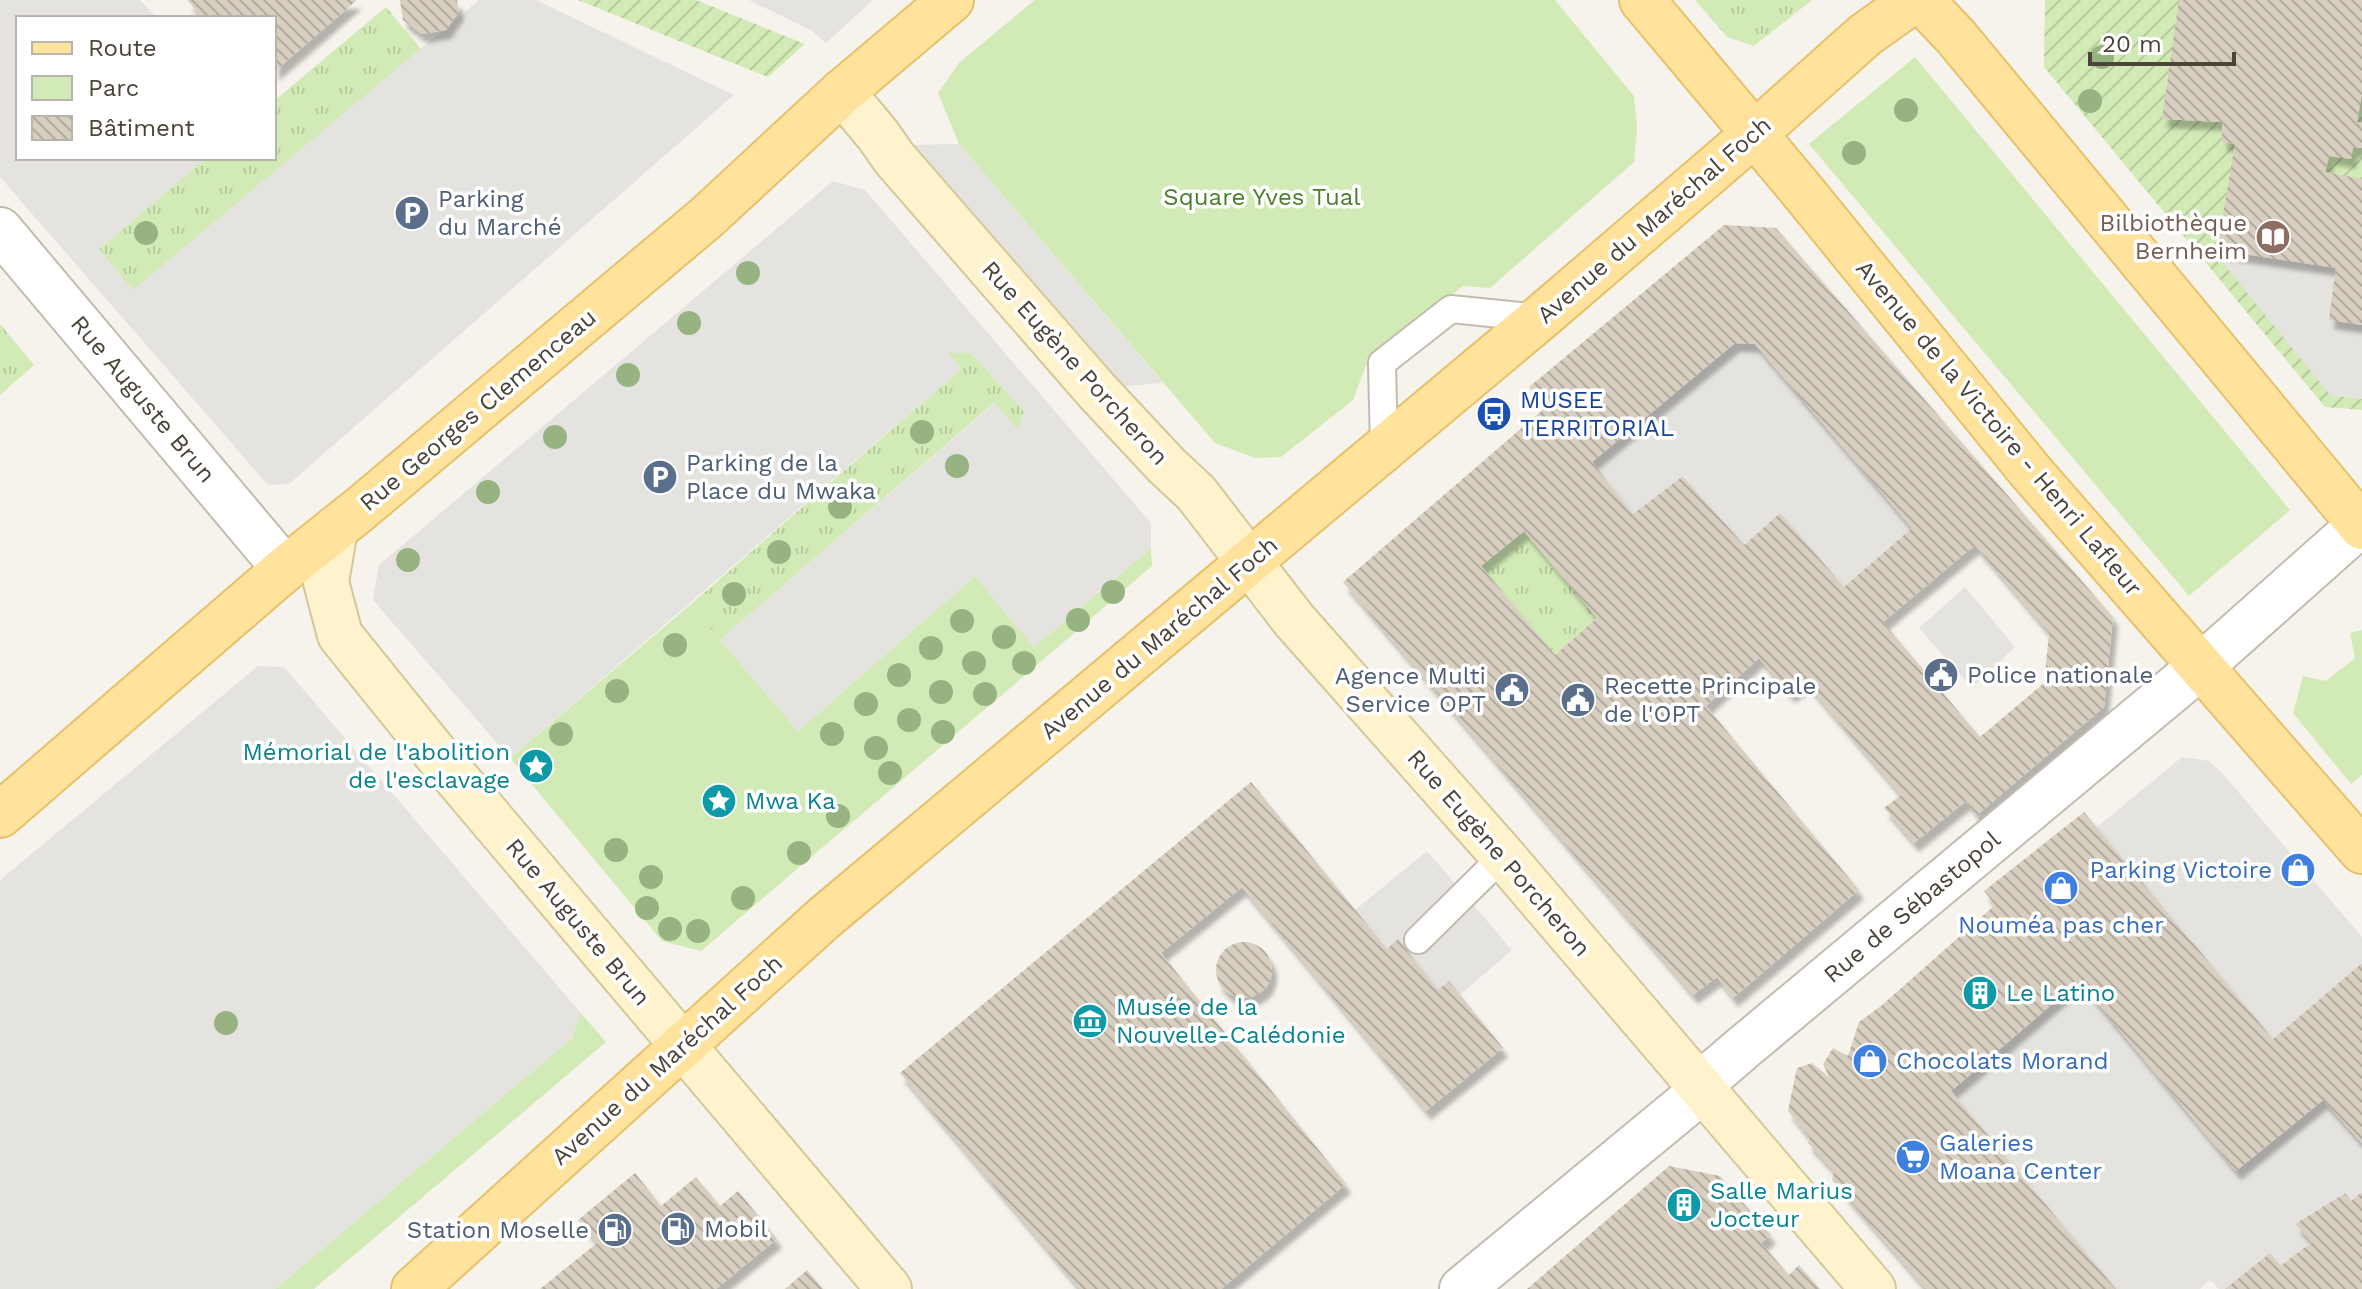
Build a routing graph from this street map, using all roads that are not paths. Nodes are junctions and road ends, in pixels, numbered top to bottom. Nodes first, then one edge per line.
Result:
1 (951, 0) edge
2 (1642, 0) edge
3 (1914, 0) edge
4 (1921, 0) edge
5 (842, 92) junction
6 (1753, 135) junction
7 (0, 230) edge
8 (1540, 318) junction
9 (1384, 448) junction
10 (2361, 525) edge
11 (335, 529) junction
12 (1251, 563) junction
13 (285, 569) junction
14 (2200, 667) junction
15 (0, 815) edge
16 (2356, 833) edge
17 (1503, 856) junction
18 (1418, 940) dead end
19 (682, 1047) junction
20 (1703, 1090) junction
21 (414, 1289) edge
22 (889, 1289) edge
23 (1462, 1289) edge
24 (1873, 1289) edge

1 - 5 main road, Rue Georges Clemenceau
2 - 6 main road, Avenue de la Victoire - Henri Lafleur
3 - 6 main road, Avenue du Maréchal Foch
4 - 10 main road
5 - 11 main road, Rue Georges Clemenceau
5 - 12 street, Rue Eugène Porcheron
6 - 8 main road, Avenue du Maréchal Foch
6 - 14 main road, Avenue de la Victoire - Henri Lafleur
7 - 13 street, Rue Auguste Brun
8 - 9 main road, Avenue du Maréchal Foch
8 - 9 lane
9 - 12 main road, Avenue du Maréchal Foch
10 - 14 street, Rue de Sébastopol
11 - 13 main road, Rue Georges Clemenceau
11 - 19 street, Rue Auguste Brun
12 - 17 street, Rue Eugène Porcheron
12 - 19 main road, Avenue du Maréchal Foch
13 - 15 main road, Rue Georges Clemenceau
14 - 16 main road, Avenue de la Victoire - Henri Lafleur
14 - 20 street, Rue de Sébastopol
17 - 18 lane
17 - 20 street, Rue Eugène Porcheron
19 - 21 main road, Avenue du Maréchal Foch
19 - 22 street, Rue Auguste Brun
20 - 23 street, Rue de Sébastopol
20 - 24 street, Rue Eugène Porcheron

